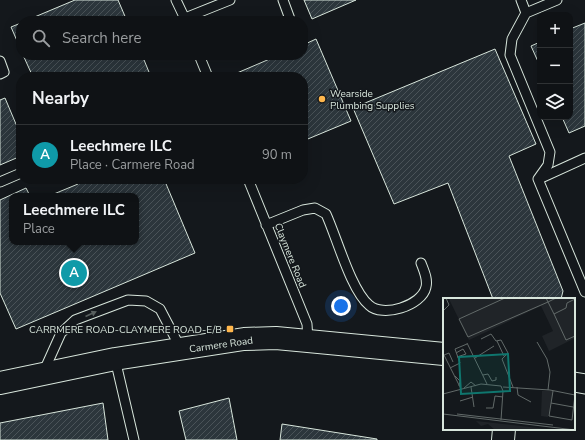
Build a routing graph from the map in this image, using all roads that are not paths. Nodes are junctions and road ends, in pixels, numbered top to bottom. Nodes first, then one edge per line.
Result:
1 (176, 0) edge
2 (230, 0) edge
3 (283, 0) edge
4 (521, 0) edge
5 (558, 0) edge
6 (526, 13) junction
7 (183, 16) edge
8 (194, 16) edge
9 (289, 16) edge
10 (201, 60) edge
11 (0, 61) edge
12 (206, 72) edge
13 (0, 74) edge
14 (585, 158) edge
15 (16, 176) edge
16 (538, 179) junction
17 (0, 182) edge
18 (250, 184) edge
19 (266, 225) junction
20 (421, 263) dead end
21 (585, 292) edge
22 (308, 341) junction
23 (181, 349) junction
24 (443, 354) edge
25 (115, 359) junction
26 (42, 374) junction
27 (575, 382) edge
28 (0, 383) edge
29 (585, 384) edge
30 (504, 430) edge
31 (134, 440) edge
32 (503, 440) edge

1 - 7 lane
2 - 8 lane
3 - 9 lane
4 - 6 lane
5 - 6 lane
6 - 16 lane
10 - 12 lane
11 - 13 lane
14 - 16 lane
15 - 17 lane
16 - 21 lane
18 - 19 lane, Claymere Road
19 - 20 lane
19 - 22 lane, Claymere Road
22 - 23 street, Carmere Road
22 - 24 street, Carmere Road
23 - 25 street, Carmere Road
26 -> 23 lane
25 - 26 street, Carmere Road
25 - 31 lane
26 - 28 street, Carmere Road
27 - 29 street
30 - 32 street

